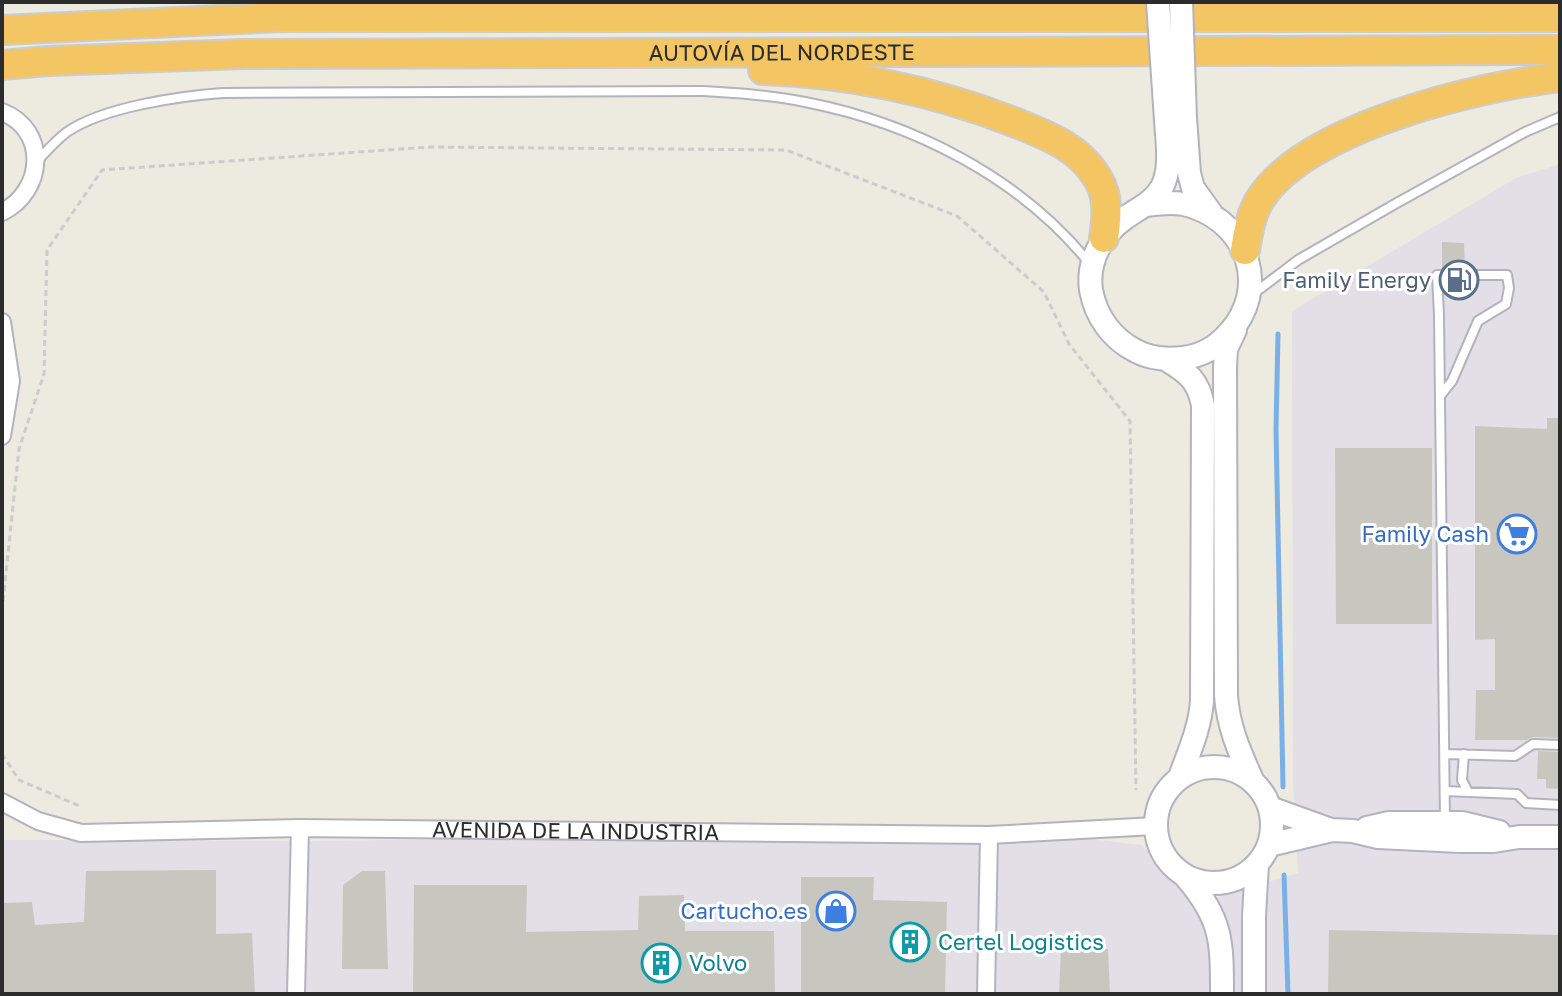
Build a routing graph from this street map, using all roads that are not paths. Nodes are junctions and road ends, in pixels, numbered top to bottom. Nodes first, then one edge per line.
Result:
1 (1158, 2) edge
2 (1181, 2) edge
3 (1304, 2) edge
4 (1243, 17) junction
5 (1560, 17) edge
6 (2, 30) edge
7 (1560, 50) edge
8 (243, 54) junction
9 (2, 65) edge
10 (1560, 77) edge
11 (2, 112) edge
12 (1560, 117) edge
13 (1176, 119) junction
14 (36, 163) junction
15 (1146, 205) junction
16 (3, 213) edge
17 (1211, 214) junction
18 (1104, 238) junction
19 (1245, 250) junction
20 (1092, 265) junction
21 (1249, 297) junction
22 (2, 322) edge
23 (1238, 324) junction
24 (1167, 360) junction
25 (1440, 396) junction
26 (2, 436) edge
27 (1560, 745) edge
28 (1446, 754) junction
29 (1464, 754) junction
30 (1180, 777) junction
31 (1253, 782) junction
32 (1445, 791) junction
33 (1468, 792) junction
34 (2, 802) edge
35 (1560, 805) edge
36 (1270, 808) junction
37 (1445, 822) junction
38 (1155, 826) junction
39 (300, 828) junction
40 (1343, 831) junction
41 (989, 835) junction
42 (1378, 837) junction
43 (1519, 837) junction
44 (1560, 837) edge
45 (1269, 845) junction
46 (1257, 864) junction
47 (1185, 877) junction
48 (296, 994) edge
49 (986, 994) edge
50 (1222, 994) edge
51 (1254, 994) edge

1 - 13 main road, bridge
2 - 13 main road, bridge
3 - 4 highway
4 - 5 highway, AUTOVÍA DEL NORDESTE
4 - 6 highway, AUTOVÍA DEL NORDESTE
7 - 8 highway, AUTOVÍA DEL NORDESTE
8 - 9 highway, AUTOVÍA DEL NORDESTE
8 - 18 highway
10 - 19 highway
11 - 14 street
12 - 21 lane
13 - 15 main road
13 - 17 main road
14 - 16 street
14 - 20 lane
15 - 17 main road
15 - 18 main road
17 - 19 main road
18 - 20 main road
19 - 21 main road
20 - 24 main road
21 - 23 main road
22 - 26 street
23 - 24 main road
23 - 31 main road
24 - 30 main road
25 - 25 lane
25 - 28 lane
27 - 29 lane
28 - 29 lane
28 - 32 lane
29 - 33 lane
30 - 31 main road
30 - 38 main road
31 - 36 main road
32 - 33 lane
32 - 37 lane
33 - 35 lane
34 - 39 street, AVENIDA DE LA INDUSTRIA
36 - 40 main road
36 - 45 main road
37 - 40 main road
37 - 42 main road
37 - 43 main road
38 - 41 street, AVENIDA DE LA INDUSTRIA
38 - 47 main road
39 - 41 street, AVENIDA DE LA INDUSTRIA
39 - 48 street
40 - 42 main road
40 - 45 main road
41 - 49 street
42 - 43 main road
43 - 44 main road
45 - 46 main road
46 - 47 main road
46 - 51 main road
47 - 50 main road

